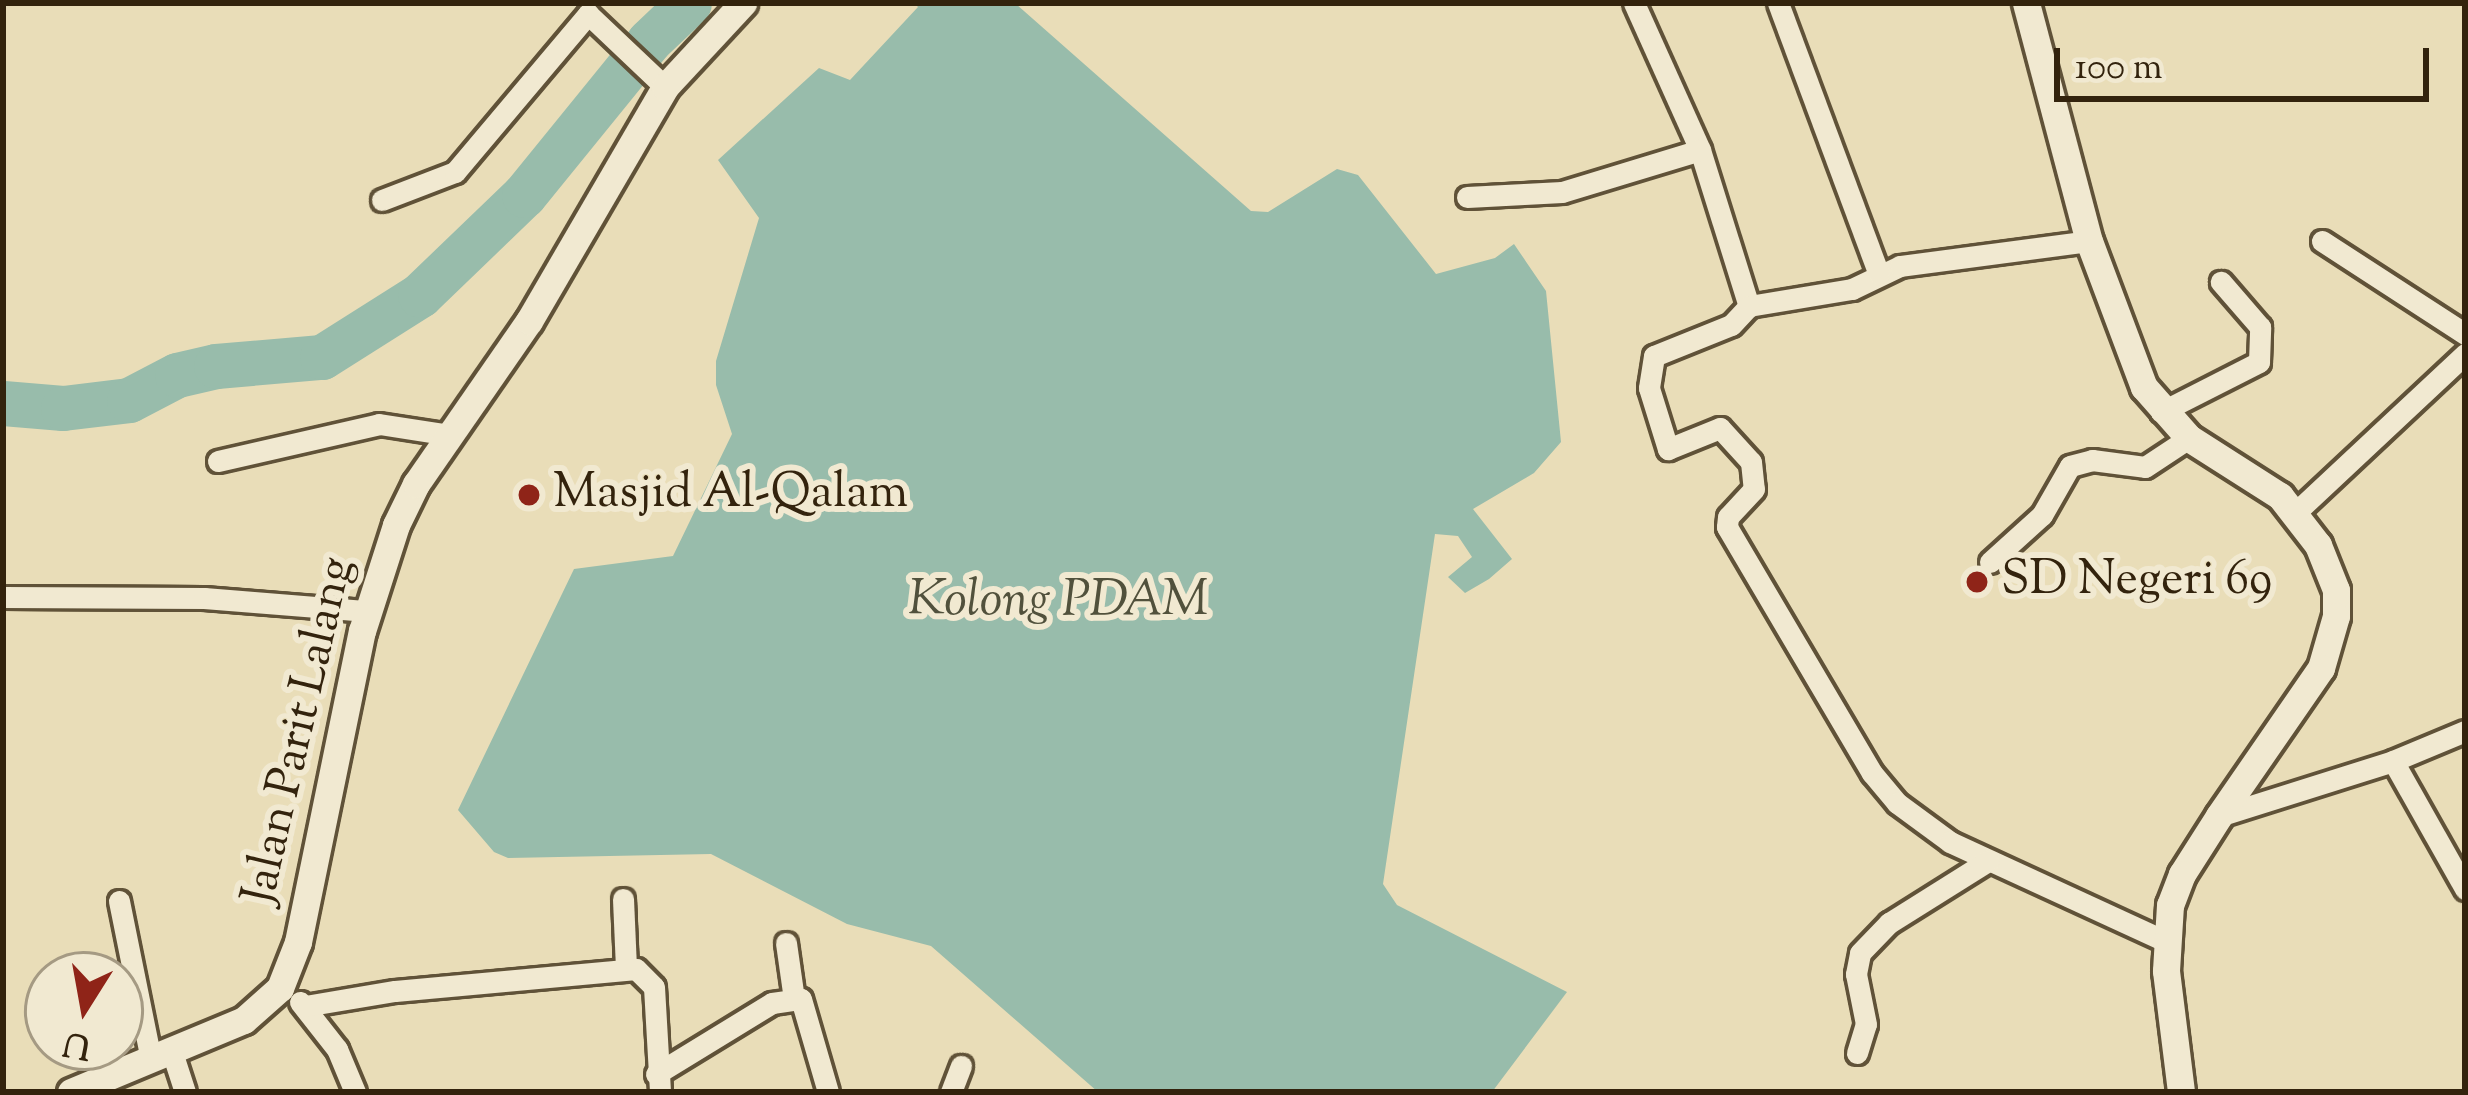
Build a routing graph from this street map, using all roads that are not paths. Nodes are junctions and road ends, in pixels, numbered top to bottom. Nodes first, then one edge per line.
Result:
1 (742, 3) edge
2 (1634, 3) edge
3 (1778, 3) edge
4 (2035, 8) edge
5 (656, 79) junction
6 (1700, 150) junction
7 (1467, 196) dead end
8 (382, 200) dead end
9 (2090, 241) junction
10 (2321, 241) dead end
11 (1879, 274) junction
12 (2221, 282) dead end
13 (1749, 306) junction
14 (2465, 334) edge
15 (2465, 354) edge
16 (2161, 412) junction
17 (449, 435) junction
18 (2189, 438) junction
19 (218, 460) dead end
20 (2296, 513) junction
21 (1990, 562) dead end
22 (3, 597) edge
23 (367, 611) junction
24 (2465, 731) edge
25 (2393, 761) junction
26 (2219, 815) junction
27 (1988, 861) junction
28 (2465, 889) edge
29 (623, 899) dead end
30 (119, 902) dead end
31 (2165, 941) junction
32 (786, 943) dead end
33 (626, 968) junction
34 (280, 988) junction
35 (794, 999) junction
36 (305, 1006) junction
37 (1857, 1053) dead end
38 (162, 1056) junction
39 (962, 1066) dead end
40 (658, 1083) edge
41 (72, 1092) edge
42 (185, 1092) edge
43 (356, 1092) edge
44 (828, 1092) edge
45 (952, 1092) edge
46 (2181, 1092) edge

1 - 5 street, Jalan Parit Lalang
2 - 6 street
3 - 11 street
4 - 9 street
5 - 8 street
5 - 17 street, Jalan Parit Lalang
6 - 7 street
6 - 13 street
9 - 11 street
9 - 16 street
10 - 14 street
11 - 13 street
12 - 16 street
13 - 27 street
15 - 20 street
16 - 18 street
17 - 19 street
17 - 23 street, Jalan Parit Lalang
18 - 20 street
18 - 21 street
20 - 26 street
22 - 23 street
23 - 34 street, Jalan Parit Lalang
24 - 25 street
25 - 26 street
25 - 28 street
26 - 31 street
27 - 31 street
27 - 37 street
29 - 33 street
30 - 38 street
31 - 46 street
32 - 35 street
33 - 36 street
33 - 40 street
34 - 36 street
34 - 38 street
35 - 40 street
35 - 44 street
36 - 43 street
38 - 41 street
38 - 42 street
39 - 45 street

